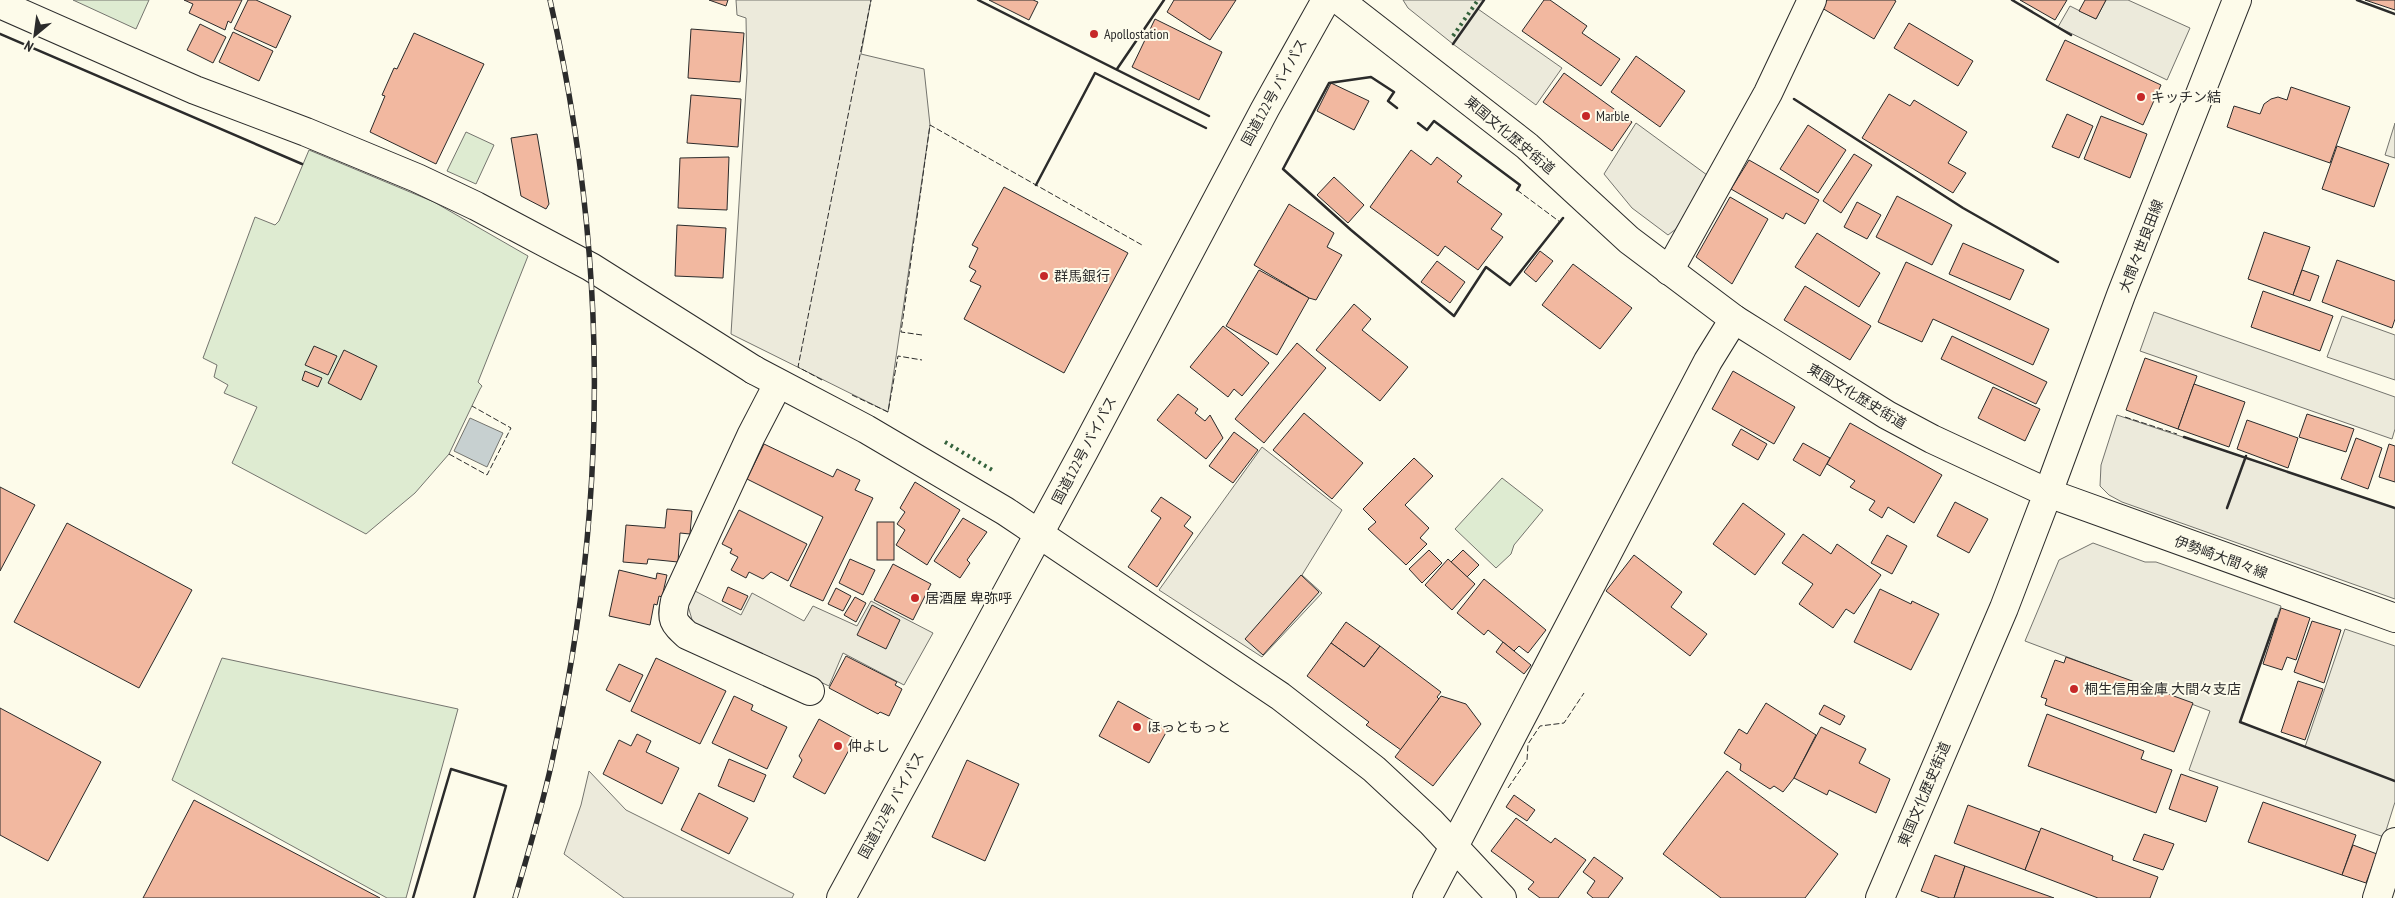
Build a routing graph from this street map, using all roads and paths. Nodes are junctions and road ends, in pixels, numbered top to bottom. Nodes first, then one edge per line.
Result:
1 (1326, 0) edge
2 (1339, 0) edge
3 (1812, 0) edge
4 (2237, 0) edge
5 (7, 4) edge
6 (1668, 270) junction
7 (1734, 319) junction
8 (778, 384) junction
9 (2048, 493) junction
10 (1039, 534) junction
11 (2395, 618) edge
12 (810, 691) dead end
13 (2395, 842) edge
14 (1455, 847) junction
15 (841, 898) edge
16 (1427, 898) edge
17 (1502, 898) edge
18 (1880, 898) edge
19 (2377, 898) edge

1 - 10 main road, 国道122号 バイパス
2 - 6 main road, 東国文化歴史街道
3 - 6 main road
4 - 9 main road, 大間々世良田線
5 - 8 main road
6 - 7 main road, 東国文化歴史街道
7 - 9 main road, 東国文化歴史街道
7 - 14 main road
8 - 10 main road
8 - 12 main road
9 - 11 main road, 伊勢崎大間々線
9 - 18 main road, 東国文化歴史街道
10 - 14 main road
10 - 15 main road, 国道122号 バイパス
13 - 19 main road
14 - 16 main road
14 - 17 main road

